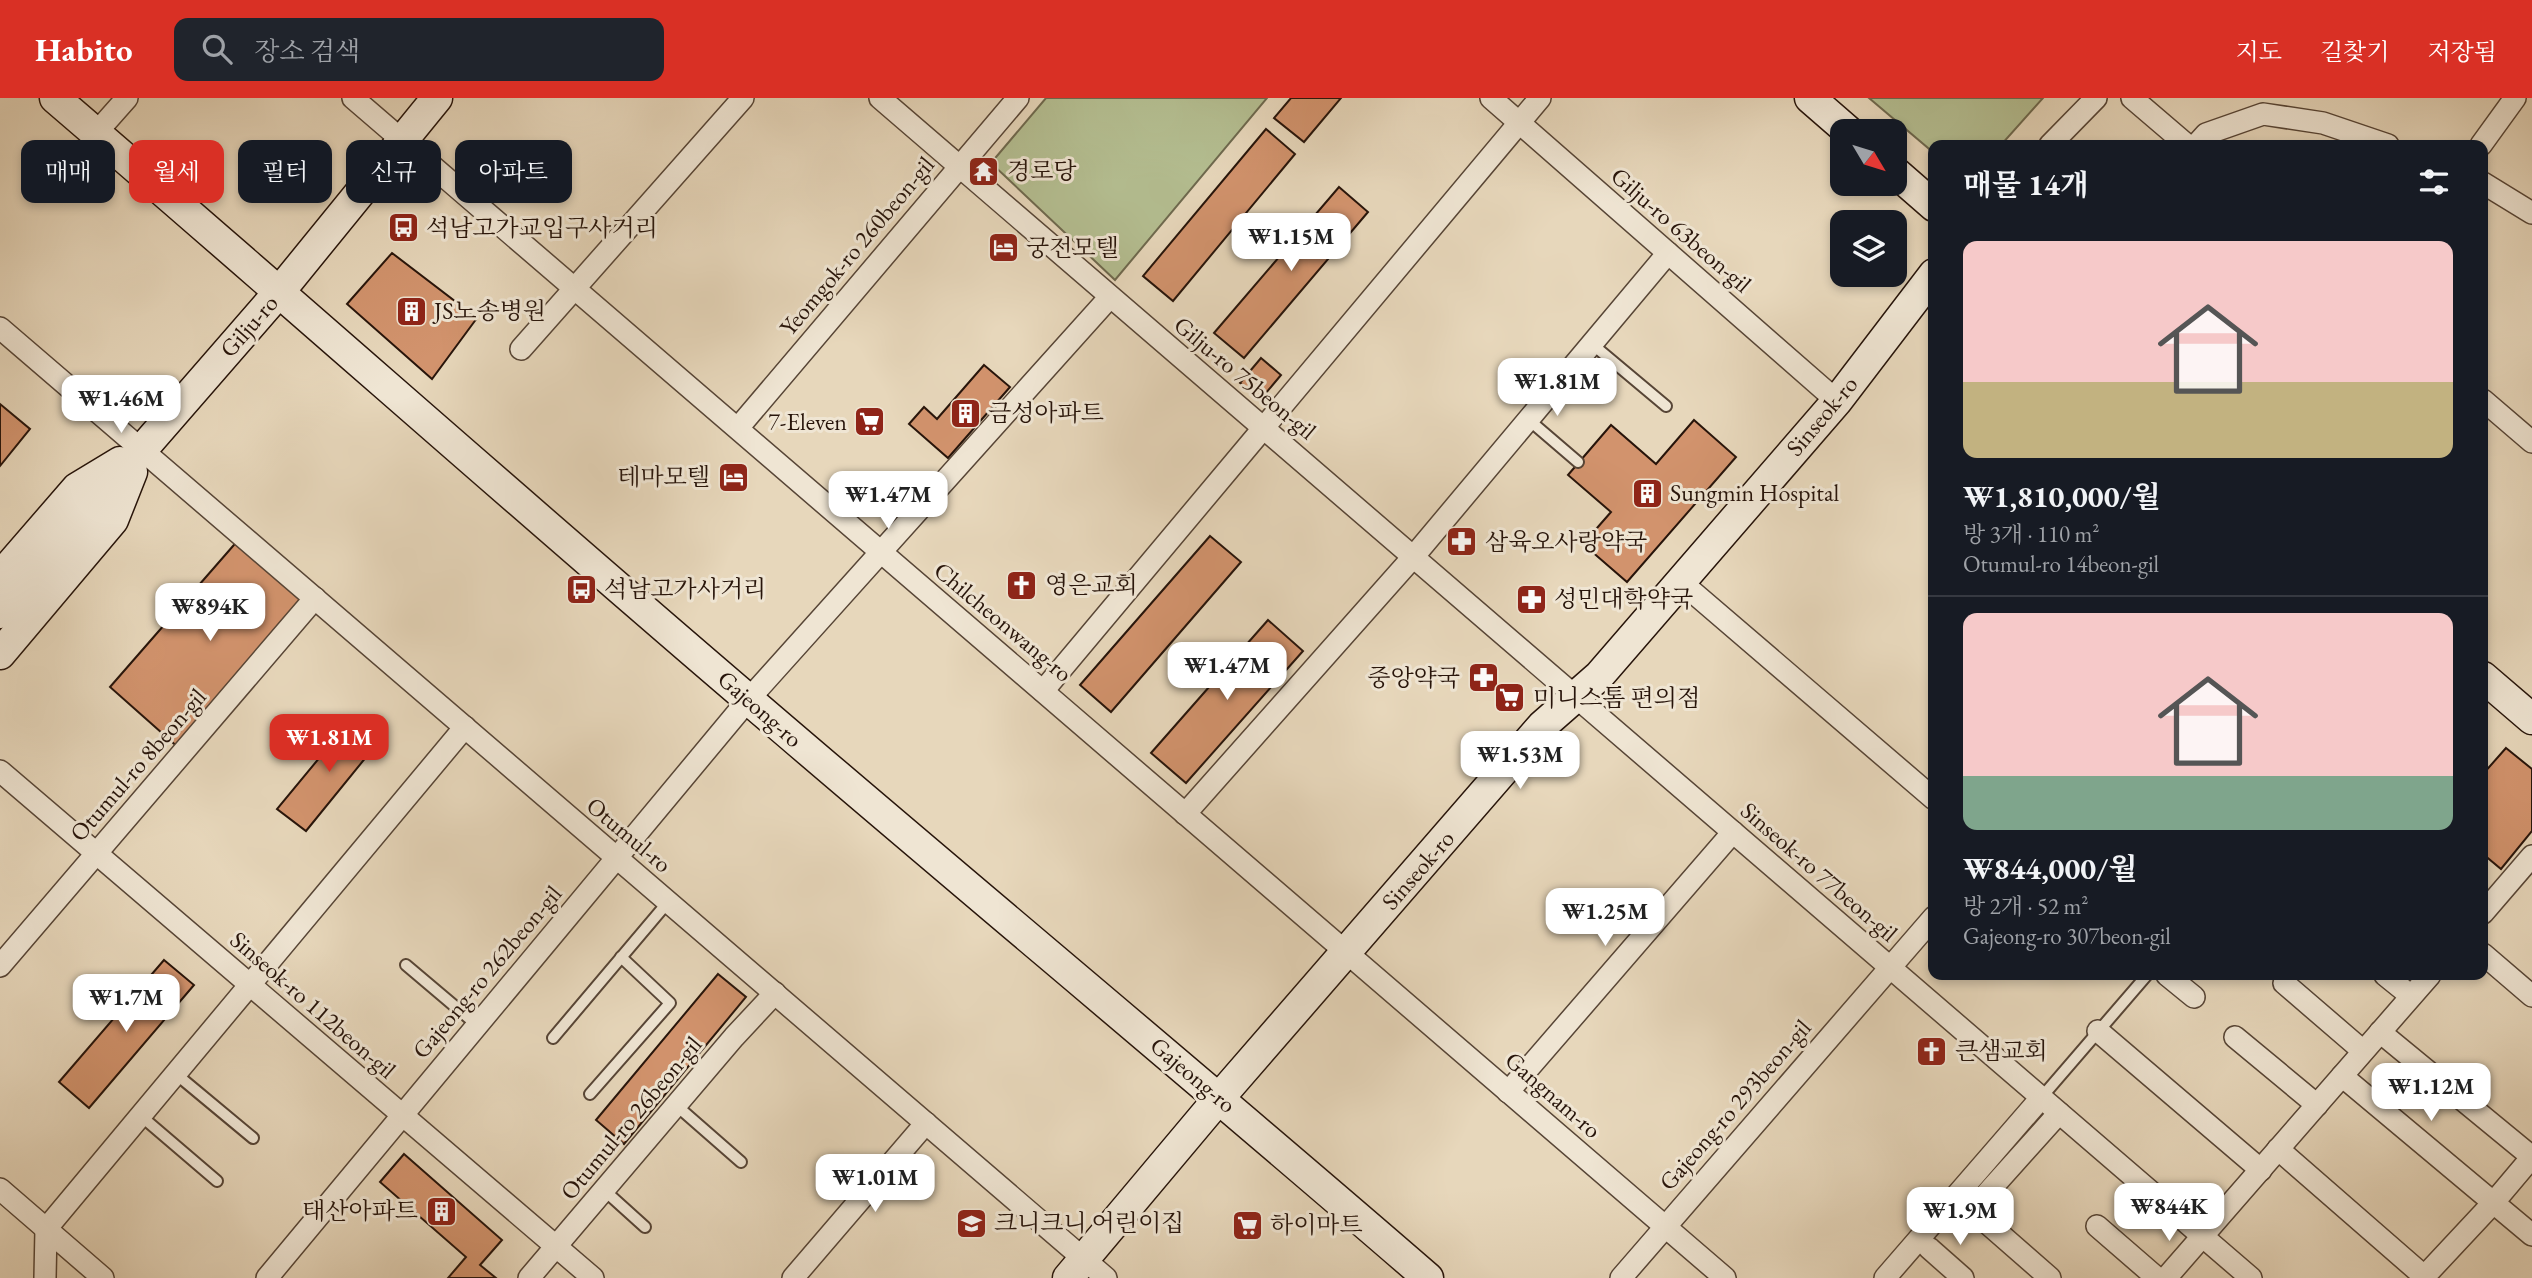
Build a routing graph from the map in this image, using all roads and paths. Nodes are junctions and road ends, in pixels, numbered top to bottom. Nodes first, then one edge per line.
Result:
1 (55, 98) edge
2 (127, 98) edge
3 (353, 98) edge
4 (437, 98) edge
5 (743, 98) edge
6 (880, 98) edge
7 (1018, 98) edge
8 (1491, 98) edge
9 (1540, 98) edge
10 (1810, 98) edge
11 (2095, 98) edge
12 (2132, 98) edge
13 (2515, 98) edge
14 (1834, 119) edge
15 (1519, 123) junction
16 (96, 134) junction
17 (402, 140) joint
18 (2055, 140) edge
19 (2181, 140) edge
20 (2201, 140) edge
21 (2373, 140) edge
22 (2485, 140) edge
23 (959, 166) junction
24 (441, 173) edge
25 (1908, 184) edge
26 (2488, 186) edge
27 (1928, 201) edge
28 (351, 203) edge
29 (2532, 213) edge
30 (1668, 253) junction
31 (1928, 282) edge
32 (574, 287) junction
33 (280, 291) junction
34 (1109, 298) junction
35 (0, 328) edge
36 (1592, 344) junction
37 (521, 349) dead end
38 (1837, 401) junction
39 (2488, 404) edge
40 (1666, 406) dead end
41 (1529, 420) junction
42 (737, 428) junction
43 (1264, 429) junction
44 (2532, 442) edge
45 (142, 449) junction
46 (1578, 462) dead end
47 (881, 552) junction
48 (1414, 556) junction
49 (0, 577) edge
50 (1681, 582) junction
51 (315, 598) junction
52 (0, 612) edge
53 (0, 654) edge
54 (2488, 681) edge
55 (1043, 691) junction
56 (1576, 697) junction
57 (748, 700) junction
58 (2532, 719) edge
59 (466, 727) junction
60 (0, 771) edge
61 (1928, 794) edge
62 (1185, 814) junction
63 (1733, 832) junction
64 (97, 853) junction
65 (2532, 856) edge
66 (615, 858) junction
67 (668, 902) junction
68 (2488, 906) edge
69 (1928, 925) edge
70 (1347, 953) junction
71 (621, 957) junction
72 (2488, 958) edge
73 (406, 965) dead end
74 (0, 966) edge
75 (1889, 967) junction
76 (2143, 980) edge
77 (2173, 980) edge
78 (2391, 980) edge
79 (2425, 980) edge
80 (2284, 983) dead end
81 (251, 985) junction
82 (775, 993) junction
83 (2411, 996) junction
84 (2532, 996) edge
85 (2194, 998) dead end
86 (477, 1025) junction
87 (2098, 1031) junction
88 (2380, 1032) junction
89 (2235, 1037) dead end
90 (553, 1038) dead end
91 (2363, 1051) junction
92 (176, 1074) junction
93 (2342, 1076) junction
94 (1508, 1092) junction
95 (590, 1094) dead end
96 (1220, 1097) junction
97 (2041, 1098) junction
98 (2317, 1105) junction
99 (677, 1106) junction
100 (2059, 1113) junction
101 (141, 1116) junction
102 (401, 1116) junction
103 (926, 1124) junction
104 (253, 1138) dead end
105 (2278, 1149) junction
106 (2532, 1157) edge
107 (741, 1162) dead end
108 (2261, 1170) junction
109 (217, 1181) dead end
110 (0, 1189) edge
111 (604, 1190) junction
112 (2494, 1202) junction
113 (1964, 1203) junction
114 (2097, 1226) dead end
115 (645, 1227) dead end
116 (1665, 1227) junction
117 (46, 1229) junction
118 (2532, 1235) edge
119 (2203, 1237) junction
120 (556, 1246) junction
121 (1929, 1248) dead end
122 (1086, 1272) edge
123 (45, 1278) edge
124 (103, 1278) edge
125 (267, 1278) edge
126 (529, 1278) edge
127 (593, 1278) edge
128 (793, 1278) edge
129 (1428, 1278) edge
130 (1621, 1278) edge
131 (1725, 1278) edge
132 (1885, 1278) edge
133 (1963, 1278) edge
134 (2050, 1278) edge
135 (2157, 1278) edge
136 (2166, 1278) edge
137 (2251, 1278) edge
138 (2425, 1278) edge

1 - 16 street, Gajeong-ro
2 - 16 street
3 - 17 street, Chilcheonwang-ro
4 - 17 street, Gilju-ro
5 - 32 street
6 - 23 street, Gilju-ro 75beon-gil
7 - 23 street, Yeomgok-ro 260beon-gil
8 - 15 street, Gilju-ro 63beon-gil
9 - 15 street
10 - 14 street
11 - 18 street
12 - 19 street
13 - 22 street
15 - 30 street, Gilju-ro 63beon-gil
15 - 43 street
16 - 33 street, Gajeong-ro
20 - 21 street
23 - 34 street, Gilju-ro 75beon-gil
23 - 42 street, Yeomgok-ro 260beon-gil
24 - 32 street, Chilcheonwang-ro
25 - 27 street
26 - 29 street
28 - 33 street, Gilju-ro
30 - 36 street
30 - 38 street, Gilju-ro 63beon-gil
31 - 38 street, Sinseok-ro
32 - 37 street
32 - 42 street, Chilcheonwang-ro
33 - 45 street, Gilju-ro
33 - 57 street, Gajeong-ro
34 - 43 street, Gilju-ro 75beon-gil
34 - 47 street, Gajeong-ro 262beon-gil
35 - 45 street, Otumul-ro
36 - 40 lane
36 - 41 street
38 - 50 street, Sinseok-ro
39 - 44 street
41 - 46 lane
41 - 48 street
42 - 47 street, Chilcheonwang-ro
43 - 48 street, Gilju-ro 75beon-gil
43 - 55 street
45 - 49 street
45 - 51 street, Otumul-ro
45 - 52 street, Gilju-ro
45 - 53 street
47 - 55 street, Chilcheonwang-ro
47 - 57 street, Gajeong-ro 262beon-gil
48 - 56 street, Gilju-ro 75beon-gil
48 - 62 street
50 - 56 street, Sinseok-ro
50 - 61 street
51 - 59 street, Otumul-ro
51 - 64 street, Otumul-ro 8beon-gil
54 - 58 street
55 - 62 street, Chilcheonwang-ro
56 - 63 street, Sinseok-ro 77beon-gil
56 - 70 street, Sinseok-ro
57 - 66 street, Gajeong-ro 262beon-gil
57 - 96 street, Gajeong-ro
59 - 66 street, Otumul-ro
59 - 81 street
60 - 64 street, Sinseok-ro 112beon-gil
62 - 70 street, Chilcheonwang-ro
63 - 75 street, Sinseok-ro 77beon-gil
63 - 94 street
64 - 74 street, Otumul-ro 8beon-gil
64 - 81 street, Sinseok-ro 112beon-gil
65 - 68 street
66 - 67 street, Otumul-ro
66 - 86 street, Gajeong-ro 262beon-gil
67 - 71 lane
67 - 82 street, Otumul-ro
69 - 75 street, Gajeong-ro 293beon-gil
70 - 94 street, Gangnam-ro
70 - 96 street, Sinseok-ro
71 - 90 lane
71 - 95 lane
72 - 84 street
73 - 86 lane
75 - 97 street, Sinseok-ro 77beon-gil
75 - 116 street, Gajeong-ro 293beon-gil
76 - 87 lane
77 - 85 street
78 - 83 street
79 - 83 street
80 - 91 street
81 - 92 street
81 - 102 street, Sinseok-ro 112beon-gil
82 - 99 street, Otumul-ro 26beon-gil
82 - 103 street, Otumul-ro
83 - 88 street
86 - 102 street, Gajeong-ro 262beon-gil
87 - 97 lane
87 - 108 street
88 - 91 street
88 - 106 street
89 - 98 street
91 - 93 street
92 - 101 street
92 - 104 lane
93 - 98 street
93 - 112 street
94 - 116 street, Gangnam-ro
96 - 122 street, Sinseok-ro
96 - 129 street, Gajeong-ro
97 - 100 street, Sinseok-ro 77beon-gil
97 - 113 street
98 - 105 street
99 - 107 lane
99 - 111 street, Otumul-ro 26beon-gil
100 - 113 street
100 - 119 street, Sinseok-ro 77beon-gil
101 - 109 lane
101 - 117 street
102 - 120 street, Sinseok-ro 112beon-gil
102 - 125 street, Gajeong-ro 262beon-gil
103 - 122 street, Otumul-ro
103 - 128 street
105 - 108 street
105 - 138 street
106 - 112 street
108 - 119 street
110 - 117 street
111 - 115 lane
111 - 120 street, Otumul-ro 26beon-gil
112 - 118 street
112 - 138 street
113 - 132 street
113 - 134 street
114 - 135 street
116 - 130 street, Gajeong-ro 293beon-gil
116 - 131 street, Gangnam-ro
117 - 123 street
117 - 124 street
119 - 136 street
119 - 137 street, Sinseok-ro 77beon-gil
120 - 126 street, Otumul-ro 26beon-gil
120 - 127 street, Sinseok-ro 112beon-gil
121 - 133 street

